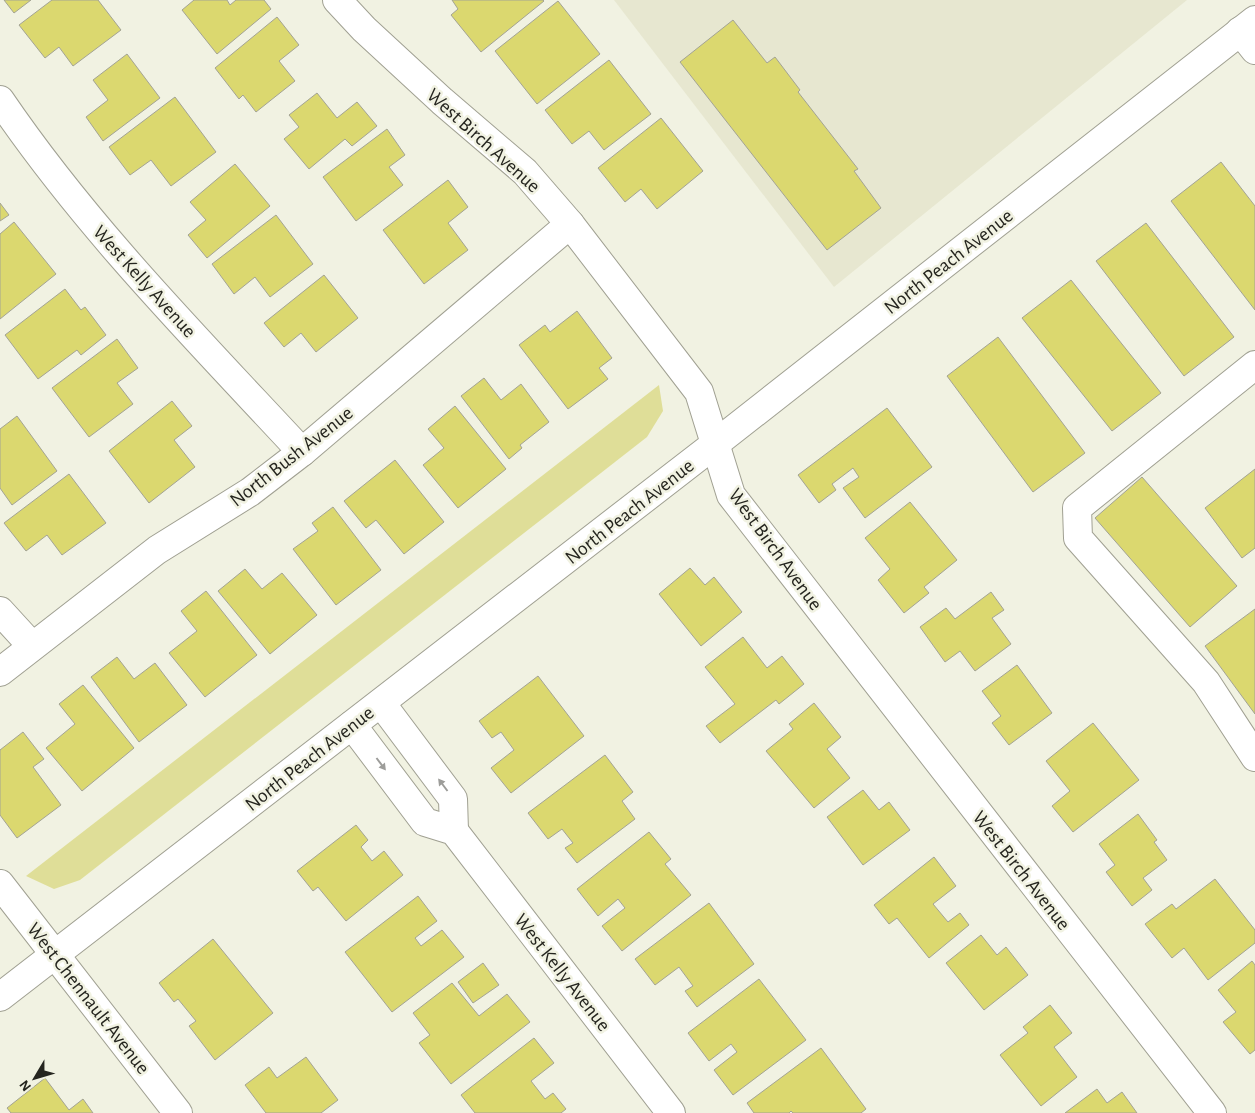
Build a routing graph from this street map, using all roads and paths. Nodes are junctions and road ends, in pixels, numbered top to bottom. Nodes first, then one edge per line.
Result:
1 (337, 0) edge
2 (1250, 34) edge
3 (0, 100) edge
4 (570, 224) junction
5 (1255, 365) edge
6 (715, 444) junction
7 (302, 452) junction
8 (0, 610) edge
9 (32, 646) junction
10 (0, 672) edge
11 (380, 703) junction
12 (352, 725) junction
13 (1255, 757) edge
14 (454, 831) junction
15 (0, 884) edge
16 (55, 954) junction
17 (0, 997) edge
18 (178, 1113) edge
19 (671, 1113) edge
20 (1212, 1113) edge

1 - 4 street, West Birch Avenue
2 - 6 street, North Peach Avenue
3 - 7 street, West Kelly Avenue
4 - 6 street, West Birch Avenue
4 - 7 street, North Bush Avenue
5 - 13 street
6 - 11 street, North Peach Avenue
6 - 20 street, West Birch Avenue
7 - 9 street, North Bush Avenue
8 - 9 street
9 - 10 street, North Bush Avenue
11 - 12 street, North Peach Avenue
14 -> 11 street
12 -> 14 street
12 - 16 street, North Peach Avenue
14 - 19 street, West Kelly Avenue
15 - 16 street, West Chennault Avenue
16 - 17 street, North Peach Avenue
16 - 18 street, West Chennault Avenue

